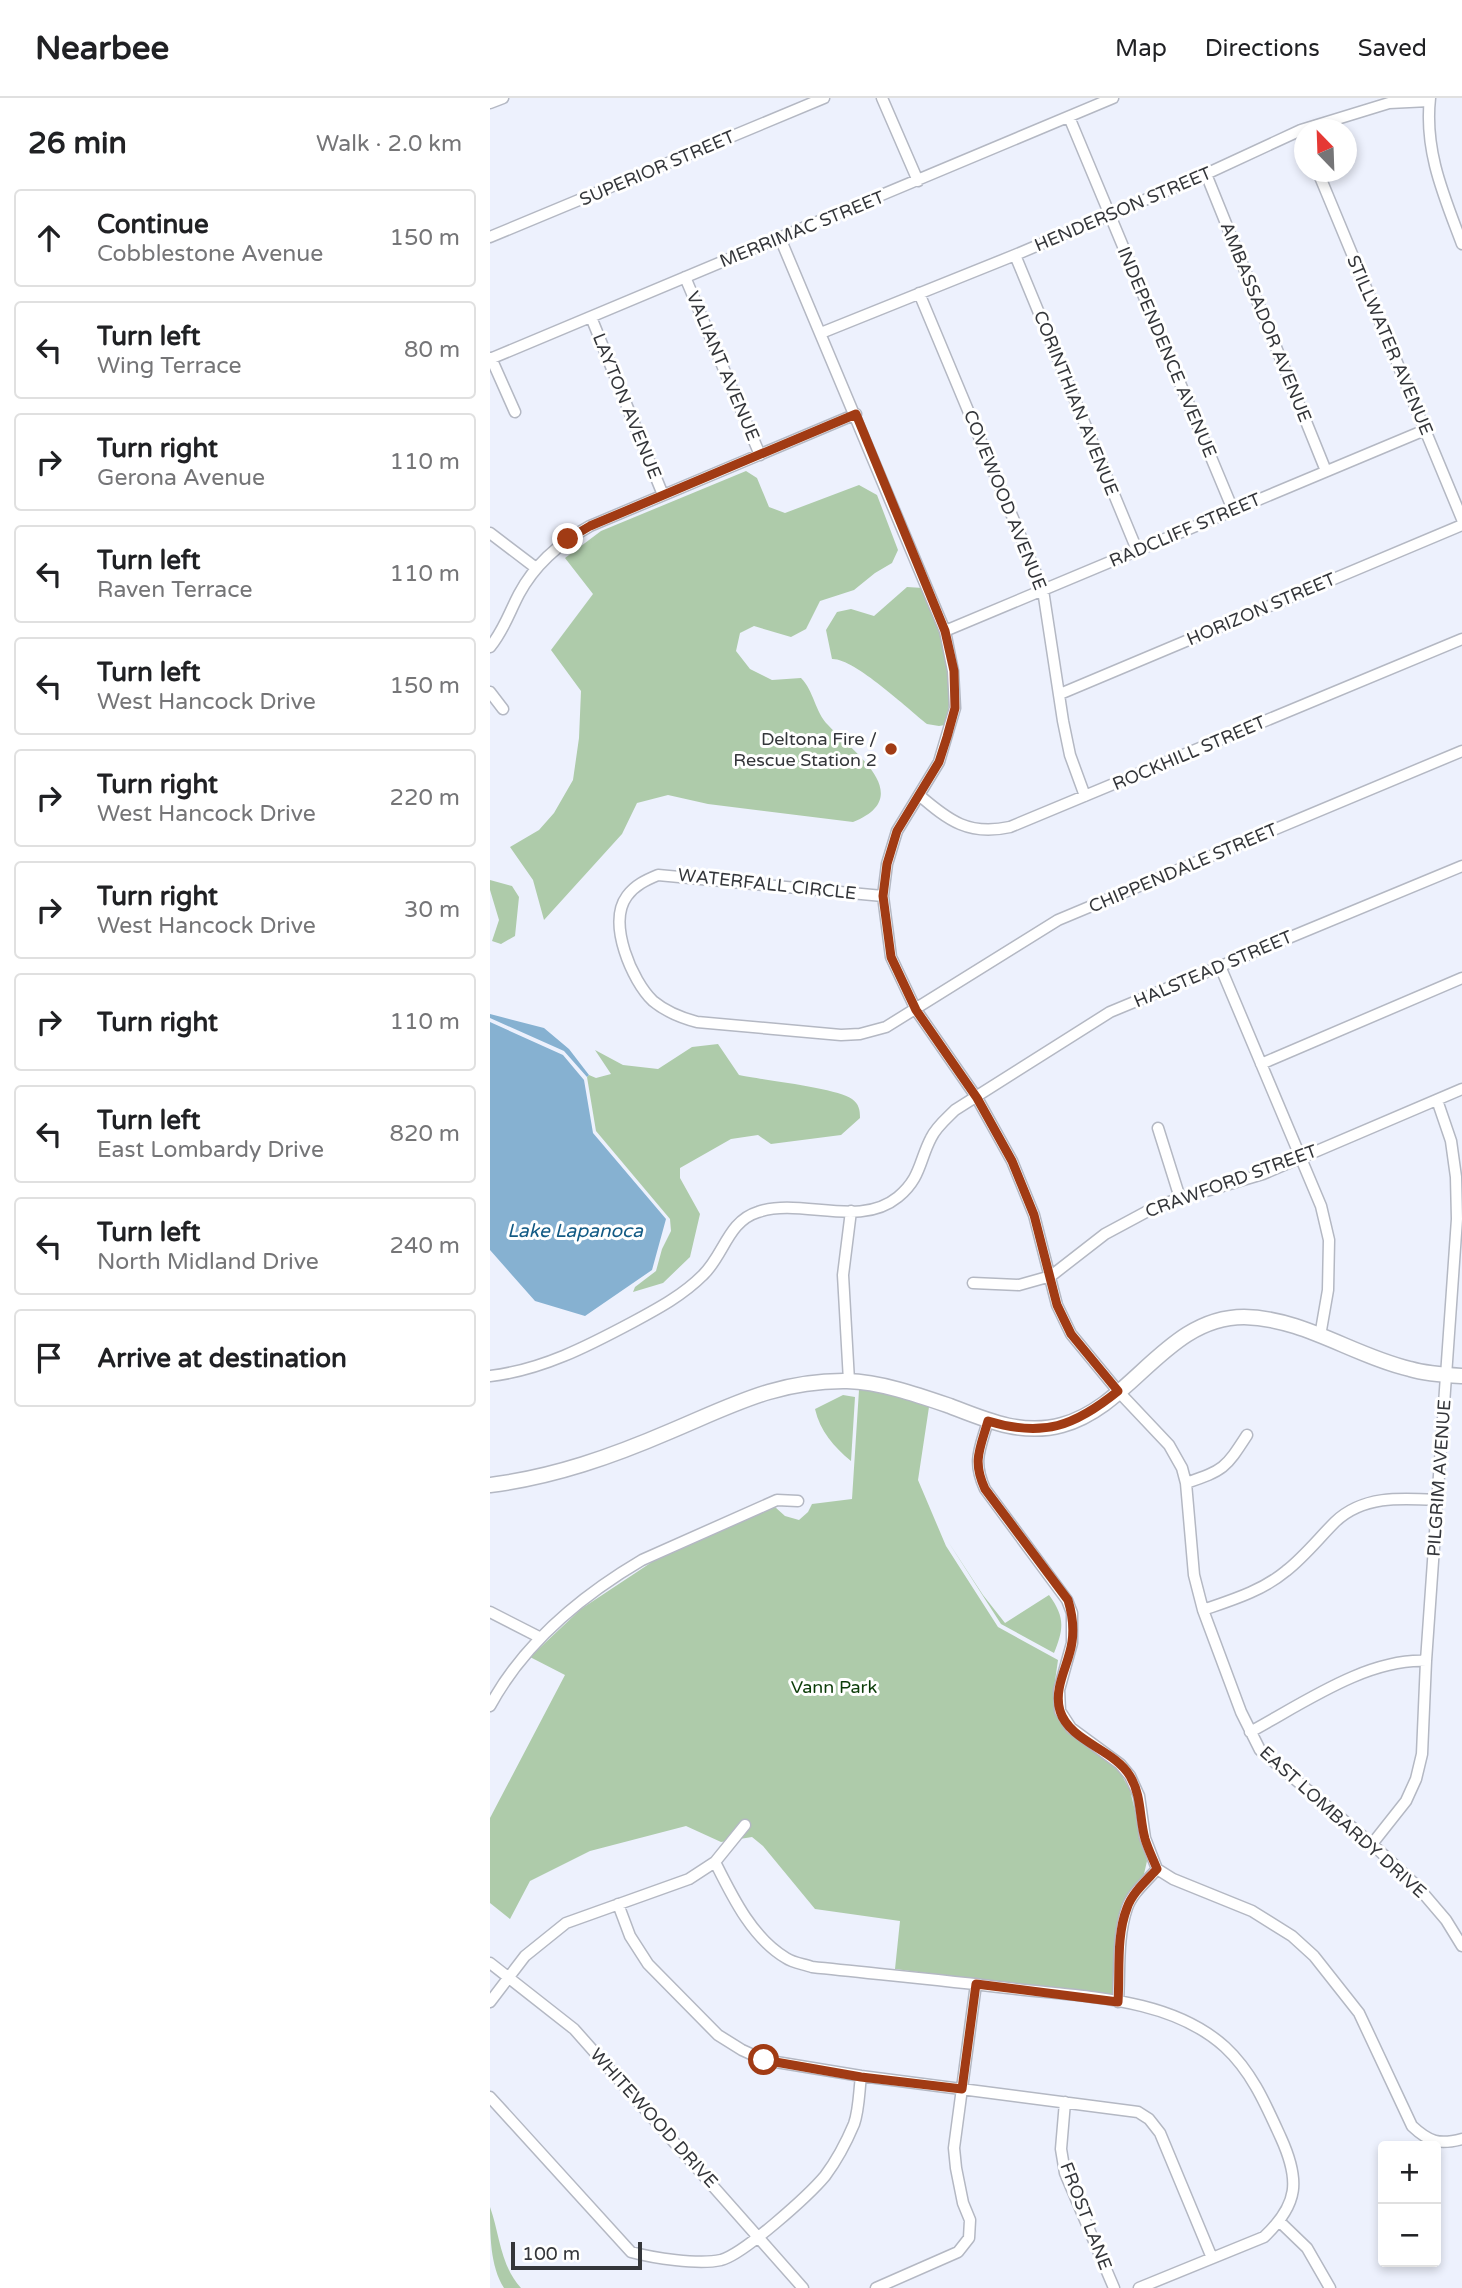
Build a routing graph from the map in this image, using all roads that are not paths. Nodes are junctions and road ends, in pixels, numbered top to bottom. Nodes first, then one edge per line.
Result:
1 (503, 98) edge
2 (824, 98) edge
3 (882, 98) edge
4 (1113, 98) edge
5 (1429, 100) edge
6 (490, 103) edge
7 (1069, 117) junction
8 (1345, 119) edge
9 (1294, 138) edge
10 (1206, 174) junction
11 (918, 181) junction
12 (1322, 182) edge
13 (1109, 215) junction
14 (490, 237) edge
15 (780, 238) junction
16 (1462, 244) edge
17 (1015, 255) junction
18 (685, 277) junction
19 (919, 292) junction
20 (591, 317) junction
21 (821, 333) junction
22 (491, 359) edge
23 (515, 412) dead end
24 (856, 414) junction
25 (1425, 430) junction
26 (760, 455) junction
27 (1326, 471) junction
28 (663, 495) junction
29 (1233, 510) junction
30 (1462, 519) edge
31 (1462, 525) edge
32 (490, 533) edge
33 (1136, 550) junction
34 (536, 568) junction
35 (1043, 590) junction
36 (945, 631) junction
37 (1462, 639) edge
38 (490, 647) edge
39 (490, 692) edge
40 (1060, 694) junction
41 (503, 709) dead end
42 (1462, 751) edge
43 (919, 795) junction
44 (1085, 796) junction
45 (1462, 866) edge
46 (883, 896) junction
47 (1220, 966) junction
48 (1462, 978) edge
49 (916, 1010) junction
50 (1261, 1064) junction
51 (1462, 1089) edge
52 (977, 1098) junction
53 (1437, 1100) junction
54 (1158, 1128) dead end
55 (1300, 1158) junction
56 (1180, 1198) junction
57 (851, 1211) junction
58 (1051, 1276) junction
59 (973, 1283) dead end
60 (1320, 1336) junction
61 (1446, 1375) junction
62 (490, 1376) edge
63 (1462, 1376) edge
64 (849, 1381) junction
65 (1118, 1391) junction
66 (988, 1421) junction
67 (1247, 1435) dead end
68 (1186, 1483) junction
69 (490, 1485) edge
70 (1437, 1500) junction
71 (798, 1501) dead end
72 (1203, 1610) junction
73 (490, 1612) edge
74 (539, 1637) junction
75 (1426, 1661) junction
76 (490, 1706) edge
77 (1250, 1732) junction
78 (745, 1825) dead end
79 (1372, 1844) junction
80 (715, 1862) junction
81 (1157, 1869) junction
82 (618, 1904) junction
83 (1462, 1946) edge
84 (490, 1963) edge
85 (509, 1979) junction
86 (976, 1984) junction
87 (490, 2002) edge
88 (1118, 2002) junction
89 (861, 2077) junction
90 (962, 2089) junction
91 (490, 2097) edge
92 (1065, 2102) junction
93 (1462, 2139) edge
94 (1280, 2222) junction
95 (760, 2236) junction
96 (1212, 2258) junction
97 (803, 2288) edge
98 (876, 2288) edge
99 (1114, 2288) edge
100 (1139, 2288) edge
101 (1330, 2288) edge

1 - 6 street
2 - 14 street, SUPERIOR STREET
3 - 11 street
4 - 7 street, MERRIMAC STREET
5 - 8 street, HENDERSON STREET
5 - 16 street
7 - 11 street, MERRIMAC STREET
7 - 13 street, INDEPENDENCE AVENUE
9 - 10 street, HENDERSON STREET
10 - 13 street, HENDERSON STREET
10 - 27 street, AMBASSADOR AVENUE
11 - 15 street, MERRIMAC STREET
12 - 25 street, STILLWATER AVENUE
13 - 17 street, HENDERSON STREET
13 - 29 street, INDEPENDENCE AVENUE
15 - 18 street, MERRIMAC STREET
15 - 21 street, EAST LOMBARDY DRIVE
17 - 19 street, HENDERSON STREET
17 - 33 street, CORINTHIAN AVENUE
18 - 20 street, MERRIMAC STREET
18 - 26 street, VALIANT AVENUE
19 - 21 street, HENDERSON STREET
19 - 35 street, COVEWOOD AVENUE
20 - 22 street, MERRIMAC STREET
20 - 28 street, LAYTON AVENUE
21 - 24 street, EAST LOMBARDY DRIVE
22 - 23 street
24 - 26 street
24 - 36 street, EAST LOMBARDY DRIVE
25 - 27 street, RADCLIFF STREET
25 - 30 street, STILLWATER AVENUE
26 - 28 street
27 - 29 street, RADCLIFF STREET
28 - 34 street
29 - 33 street, RADCLIFF STREET
31 - 40 street, HORIZON STREET
32 - 34 street
33 - 35 street, RADCLIFF STREET
34 - 38 street
35 - 36 street, RADCLIFF STREET
35 - 40 street, COVEWOOD AVENUE
36 - 43 street, EAST LOMBARDY DRIVE
37 - 44 street, ROCKHILL STREET
39 - 41 street
40 - 44 street, COVEWOOD AVENUE
42 - 49 street, CHIPPENDALE STREET
43 - 44 street, ROCKHILL STREET
43 - 46 street, EAST LOMBARDY DRIVE
45 - 47 street, HALSTEAD STREET
46 - 49 street, EAST LOMBARDY DRIVE
46 - 49 street, WATERFALL CIRCLE
47 - 50 street
47 - 52 street, HALSTEAD STREET
48 - 50 street
49 - 52 street, EAST LOMBARDY DRIVE
50 - 55 street
51 - 53 street, CRAWFORD STREET
52 - 57 street, HALSTEAD STREET
52 - 58 street, EAST LOMBARDY DRIVE
53 - 55 street, CRAWFORD STREET
53 - 61 street, PILGRIM AVENUE
54 - 56 street
55 - 56 street, CRAWFORD STREET
55 - 60 street
56 - 58 street, CRAWFORD STREET
57 - 62 street, HALSTEAD STREET
57 - 64 street
58 - 59 street
58 - 65 street, EAST LOMBARDY DRIVE
60 - 61 street
60 - 65 street
61 - 63 street
61 - 70 street, PILGRIM AVENUE
64 - 66 street
64 - 69 street
65 - 66 street
65 - 68 street, EAST LOMBARDY DRIVE
66 - 81 street
67 - 68 street
68 - 72 street, EAST LOMBARDY DRIVE
70 - 72 street
70 - 75 street, PILGRIM AVENUE
71 - 74 street
72 - 77 street, EAST LOMBARDY DRIVE
73 - 74 street
74 - 76 street
75 - 77 street
75 - 79 street, PILGRIM AVENUE
77 - 79 street, EAST LOMBARDY DRIVE
78 - 80 street
79 - 83 street, EAST LOMBARDY DRIVE
80 - 82 street
80 - 86 street
81 - 88 street
81 - 93 street
82 - 85 street
82 - 89 street
84 - 85 street, WHITEWOOD DRIVE
85 - 87 street
85 - 95 street, WHITEWOOD DRIVE
86 - 88 street
86 - 90 street
88 - 94 street
89 - 90 street
89 - 95 street
90 - 92 street
90 - 98 street
91 - 95 street
92 - 96 street
92 - 99 street, FROST LANE
94 - 96 street
94 - 101 street
95 - 97 street, WHITEWOOD DRIVE
96 - 100 street

